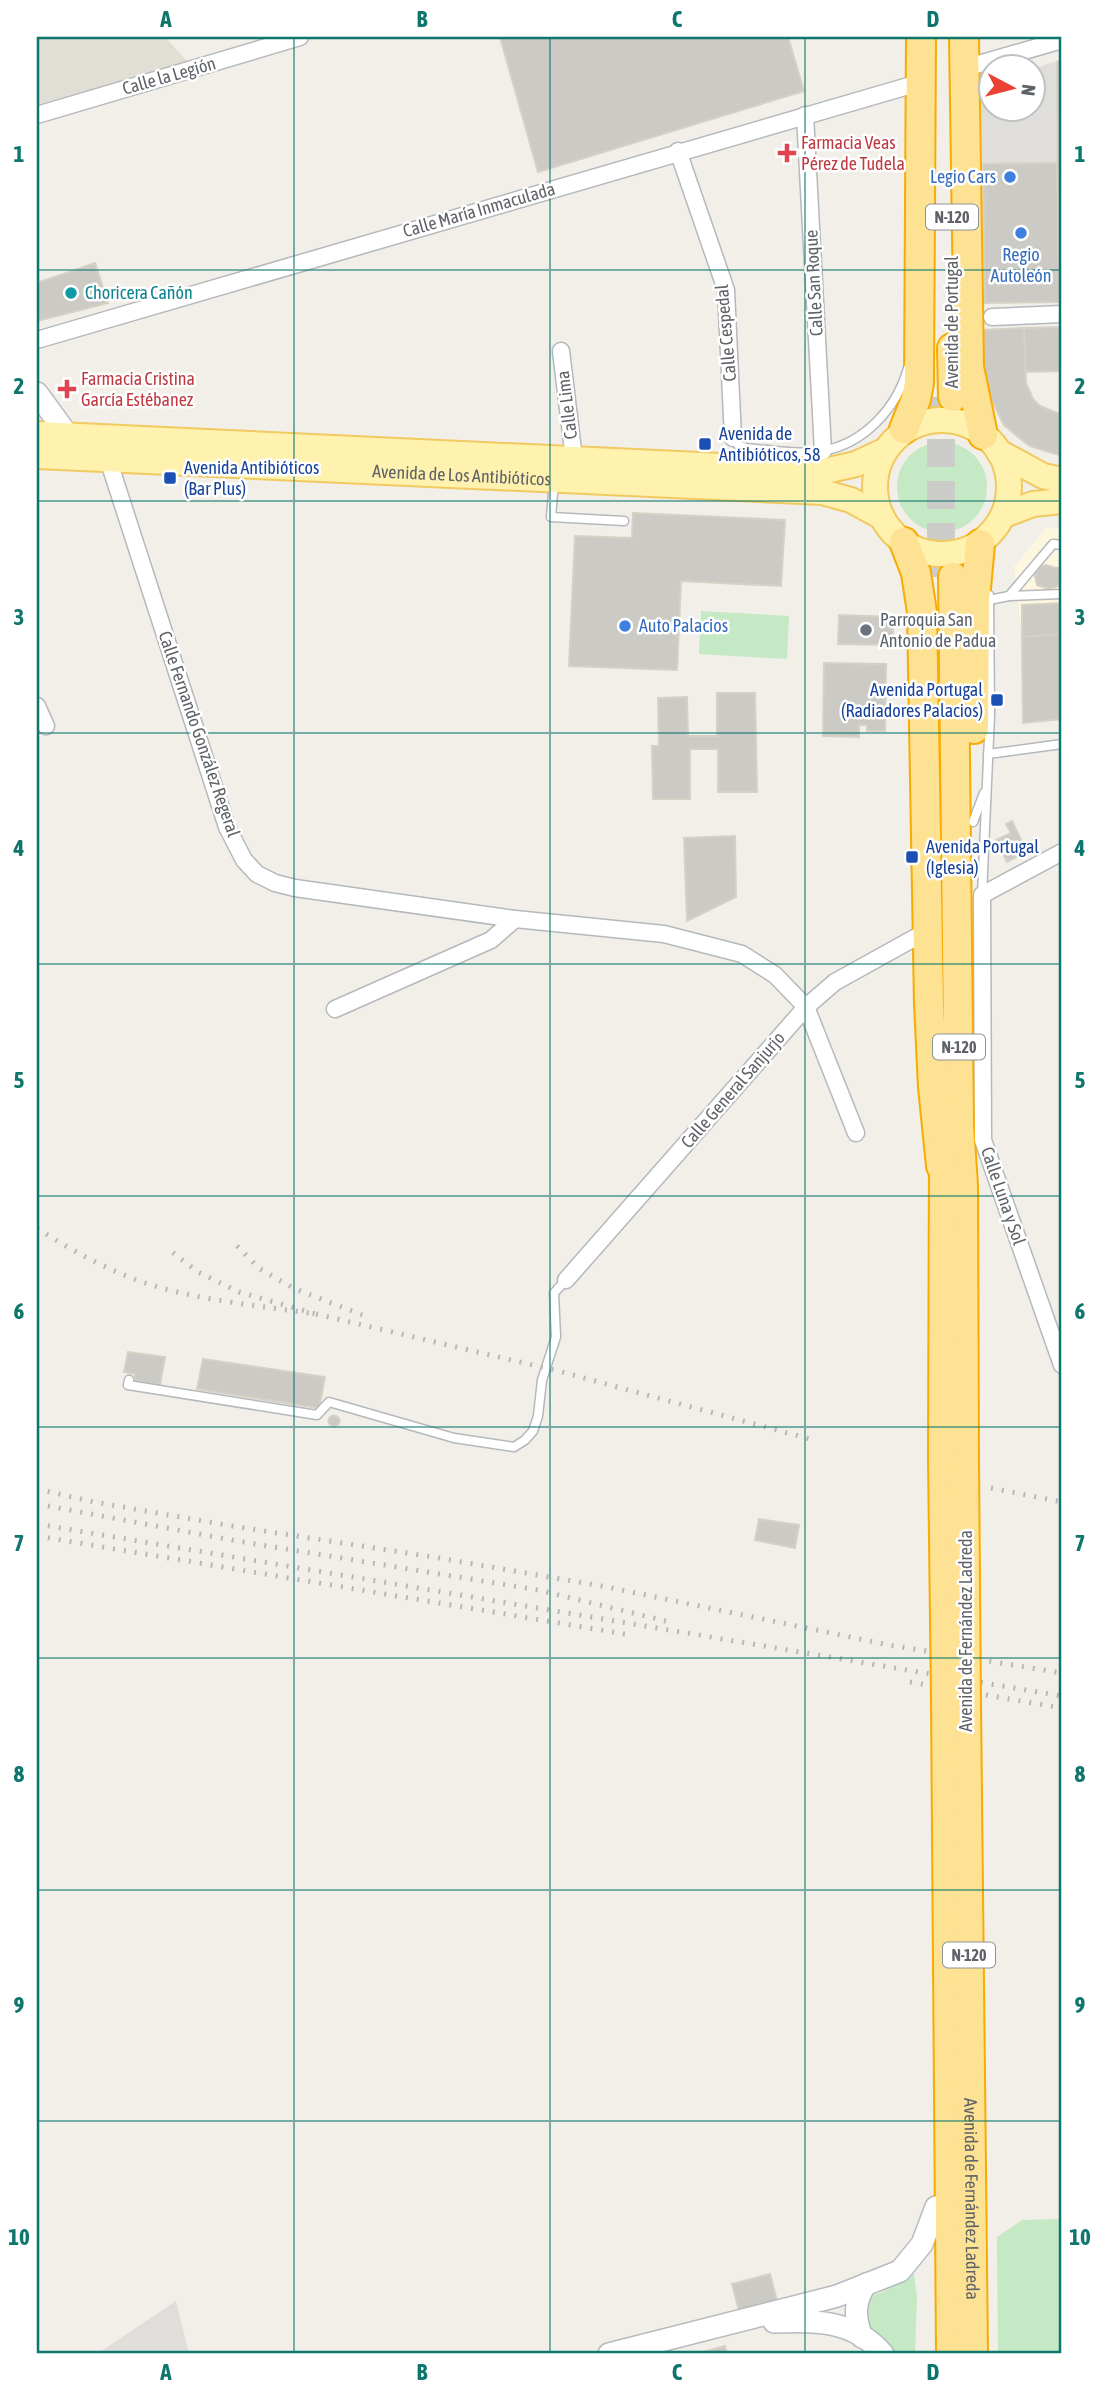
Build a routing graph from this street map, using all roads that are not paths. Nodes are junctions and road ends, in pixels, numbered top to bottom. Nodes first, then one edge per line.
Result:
1 (300, 37) edge
2 (921, 37) edge
3 (937, 37) edge
4 (951, 37) edge
5 (964, 37) edge
6 (1062, 40) edge
7 (965, 68) junction
8 (922, 95) junction
9 (37, 114) edge
10 (805, 115) junction
11 (678, 151) junction
12 (1062, 314) edge
13 (992, 317) dead end
14 (37, 340) edge
15 (561, 351) dead end
16 (37, 393) edge
17 (904, 429) junction
18 (37, 434) edge
19 (68, 436) junction
20 (733, 438) joint
21 (991, 443) junction
22 (823, 451) junction
23 (884, 451) junction
24 (37, 456) edge
25 (96, 458) junction
26 (574, 459) junction
27 (554, 480) junction
28 (1062, 481) edge
29 (1062, 501) edge
30 (882, 517) junction
31 (624, 521) dead end
32 (992, 535) junction
33 (904, 542) junction
34 (1062, 545) edge
35 (947, 577) tunnel mouth
36 (988, 582) dead end
37 (1062, 594) edge
38 (1009, 596) junction
39 (989, 600) junction
40 (37, 706) edge
41 (47, 726) dead end
42 (1062, 744) edge
43 (988, 754) junction
44 (986, 787) junction
45 (973, 822) junction
46 (1062, 852) edge
47 (953, 912) junction
48 (515, 919) junction
49 (806, 1007) junction
50 (335, 1009) dead end
51 (856, 1133) dead end
52 (953, 1189) junction
53 (566, 1280) joint
54 (1062, 1365) edge
55 (128, 1380) dead end
56 (956, 1703) junction
57 (946, 1972) junction
58 (971, 2205) junction
59 (936, 2207) junction
60 (866, 2284) junction
61 (733, 2323) junction
62 (862, 2337) junction
63 (609, 2354) edge
64 (883, 2354) edge
65 (934, 2354) edge
66 (951, 2354) edge
67 (973, 2354) edge
68 (981, 2354) edge

1 - 9 street, Calle la Legión
2 - 8 highway
3 - 4 highway, Avenida de Portugal / N-120
5 - 7 highway
6 - 7 street
7 - 21 highway
8 - 10 street, Calle María Inmaculada
8 - 17 highway
8 - 22 lane
10 - 11 street, Calle María Inmaculada
10 - 22 street, Calle San Roque
11 - 14 street, Calle María Inmaculada
11 - 20 street, Calle Cespedal
12 - 13 street
15 - 26 street, Calle Lima
16 - 19 street
17 - 21 main road
17 - 23 main road
18 - 19 main road, Avenida de Los Antibióticos
19 - 25 street
19 - 26 main road, Avenida de Los Antibióticos
20 - 22 lane
21 - 28 main road
21 - 32 main road
23 - 26 main road, Avenida de Los Antibióticos
23 - 30 main road
24 - 25 main road, Avenida de Los Antibióticos
25 - 27 main road, Avenida de Los Antibióticos
25 - 48 street, Calle Fernando González Regeral
27 - 30 main road, Avenida de Los Antibióticos
27 - 31 lane
29 - 32 main road
30 - 33 main road
32 - 33 main road
32 - 45 highway
33 - 47 highway
34 - 38 lane
35 - 47 highway, N-120
36 - 39 lane
37 - 38 lane
38 - 39 lane
39 - 43 lane
40 - 41 street
42 - 43 lane
43 - 44 lane
44 - 45 lane
44 - 47 lane
45 - 52 highway
46 - 47 street, Calle General Sanjurjo
47 - 49 street, Calle General Sanjurjo
47 - 52 highway, Avenida de Fernández Ladreda / N-120
47 - 52 highway
47 - 54 street, Calle Luna y Sol
48 - 49 street, Calle Fernando González Regeral
48 - 50 street
49 - 51 street, Calle Fernando González Regeral
49 - 53 street, Calle General Sanjurjo
52 - 56 highway, Avenida de Fernández Ladreda / N-120, bridge
53 - 55 lane
56 - 57 highway, Avenida de Fernández Ladreda / N-120
56 - 58 highway, Avenida de Fernández Ladreda / N-120
57 - 59 highway
57 - 66 highway, Avenida de Fernández Ladreda / N-120
58 - 67 highway, Avenida de Fernández Ladreda / N-120
58 - 68 highway
59 - 60 street
59 - 65 highway
60 - 61 street
60 - 62 street
61 - 62 street
61 - 63 street
62 - 64 street

